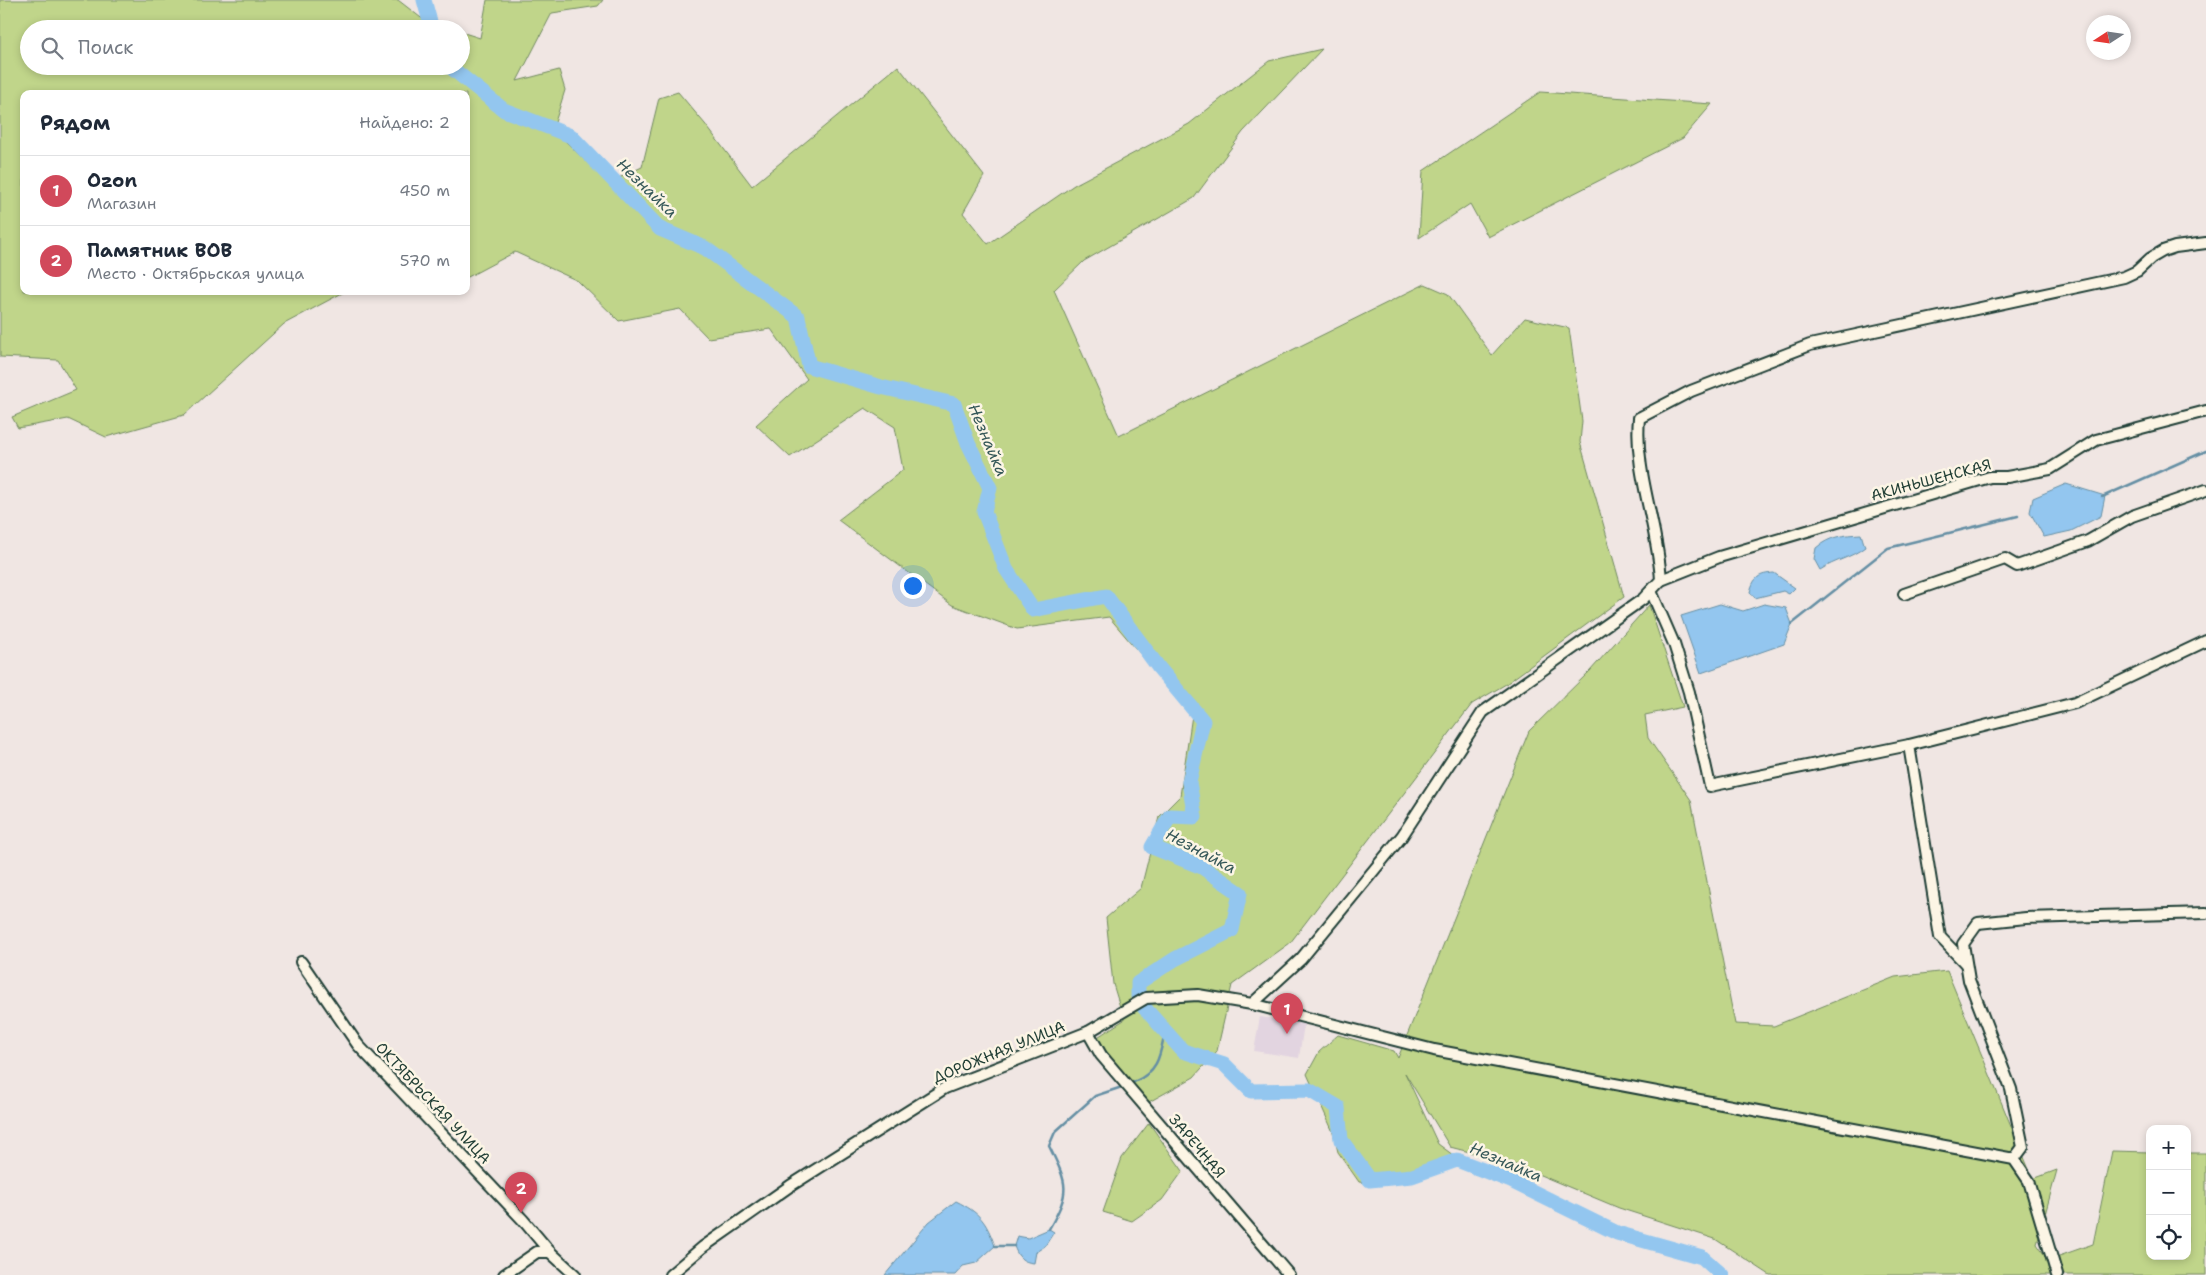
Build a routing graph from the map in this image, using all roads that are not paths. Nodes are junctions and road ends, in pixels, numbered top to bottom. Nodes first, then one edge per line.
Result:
1 (2206, 243) edge
2 (2206, 411) edge
3 (2206, 490) edge
4 (1661, 580) junction
5 (1652, 590) junction
6 (1904, 594) dead end
7 (2206, 641) edge
8 (1909, 745) junction
9 (2206, 913) edge
10 (301, 962) dead end
11 (1966, 964) junction
12 (1252, 1004) junction
13 (1088, 1032) junction
14 (2014, 1159) junction
15 (550, 1252) junction
16 (504, 1275) edge
17 (576, 1275) edge
18 (670, 1275) edge
19 (1289, 1275) edge
20 (2057, 1275) edge

1 - 4 street
2 - 4 street, АКИНЬШЕНСКАЯ
3 - 6 street
4 - 5 street
5 - 8 street
5 - 12 street
7 - 8 street
8 - 11 street
9 - 11 street
10 - 15 street, ОКТЯБРЬСКАЯ УЛИЦА
11 - 14 street
12 - 13 street, ДОРОЖНАЯ УЛИЦА
12 - 14 street, ДОРОЖНАЯ УЛИЦА
13 - 18 street, ДОРОЖНАЯ УЛИЦА
13 - 19 street, ЗАРЕЧНАЯ
14 - 20 street
15 - 16 street
15 - 17 street, ОКТЯБРЬСКАЯ УЛИЦА

